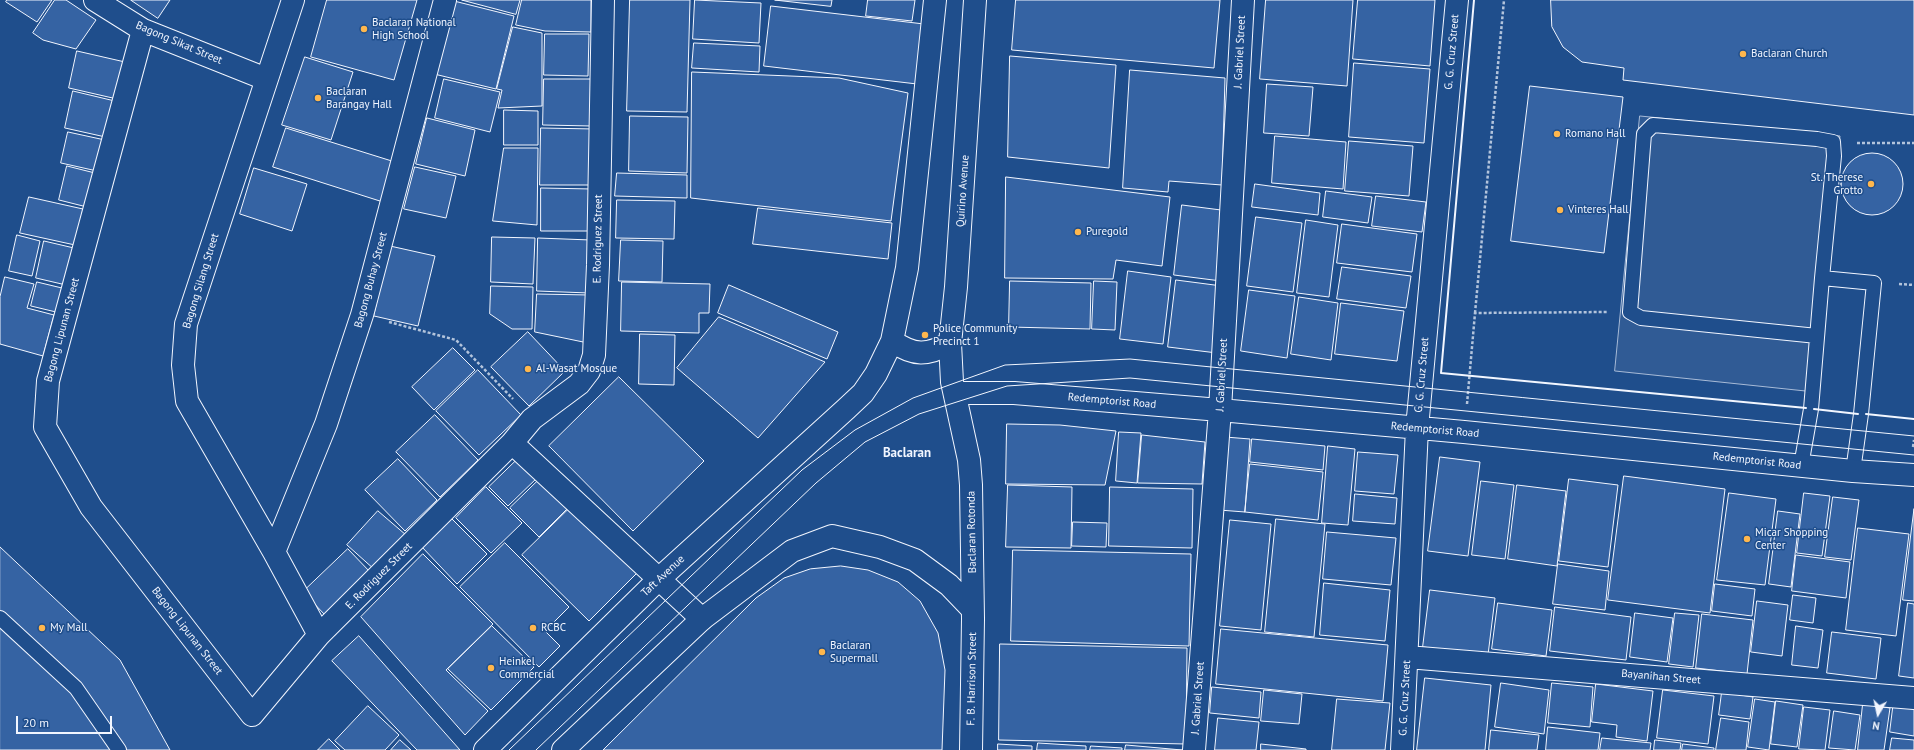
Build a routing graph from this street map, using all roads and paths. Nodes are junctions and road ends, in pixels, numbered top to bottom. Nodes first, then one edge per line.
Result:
1 (95, 0) edge
2 (292, 0) edge
3 (445, 0) edge
4 (603, 0) edge
5 (935, 0) edge
6 (975, 0) edge
7 (1243, 0) edge
8 (1457, 0) edge
9 (1504, 0) edge
10 (143, 30) junction
11 (266, 79) junction
12 (1833, 142) junction
13 (1914, 143) edge
14 (1822, 278) junction
15 (1630, 312) junction
16 (1475, 314) junction
17 (362, 315) junction
18 (1817, 336) junction
19 (892, 341) junction
20 (950, 343) junction
21 (953, 387) junction
22 (1220, 410) junction
23 (532, 419) junction
24 (1417, 428) junction
25 (1464, 432) junction
26 (512, 442) junction
27 (1800, 466) junction
28 (1853, 471) junction
29 (1914, 475) edge
30 (274, 552) junction
31 (660, 578) junction
32 (972, 609) junction
33 (0, 618) edge
34 (702, 619) junction
35 (319, 635) junction
36 (1407, 657) junction
37 (1914, 698) edge
38 (252, 715) joint
39 (119, 750) edge
40 (485, 750) edge
41 (563, 750) edge
42 (971, 750) edge
43 (1194, 750) edge
44 (1402, 750) edge

1 - 10 street, Bagong Sikat Street
2 - 11 street, Bagong Silang Street
3 - 17 street, Bagong Buhay Street
4 - 23 street, E. Rodriguez Street
5 - 19 street
6 - 20 street, Quirino Avenue
7 - 22 street, J. Gabriel Street
8 - 24 street, G. G. Cruz Street
9 - 16 path
10 - 11 street, Bagong Sikat Street
10 - 38 street, Bagong Lipunan Street
11 - 30 street, Bagong Silang Street
12 - 13 path
12 - 14 lane
12 - 15 lane
14 - 18 lane
14 - 28 lane
15 - 16 path
15 - 18 lane
16 - 25 path
17 - 23 path
17 - 30 street, Bagong Buhay Street
18 - 27 lane
19 - 20 street
19 - 31 street, Taft Avenue
20 - 21 street, Quirino Avenue
21 - 22 street, Redemptorist Road
21 - 32 street, Baclaran Rotonda
22 - 24 street, Redemptorist Road
22 - 43 street, J. Gabriel Street
23 - 26 street, E. Rodriguez Street
24 - 25 street, Redemptorist Road
24 - 36 street, G. G. Cruz Street
25 - 27 street, Redemptorist Road
26 - 31 street
26 - 35 street, E. Rodriguez Street
27 - 28 street, Redemptorist Road
28 - 29 street, Redemptorist Road
30 - 35 street, Bagong Silang Street
31 - 34 street
31 - 40 street, Taft Avenue
32 - 34 street
32 - 42 street, F. B. Harrison Street
33 - 39 lane
34 - 41 street
35 - 38 street, E. Rodriguez Street
36 - 37 street, Bayanihan Street
36 - 44 street, G. G. Cruz Street

